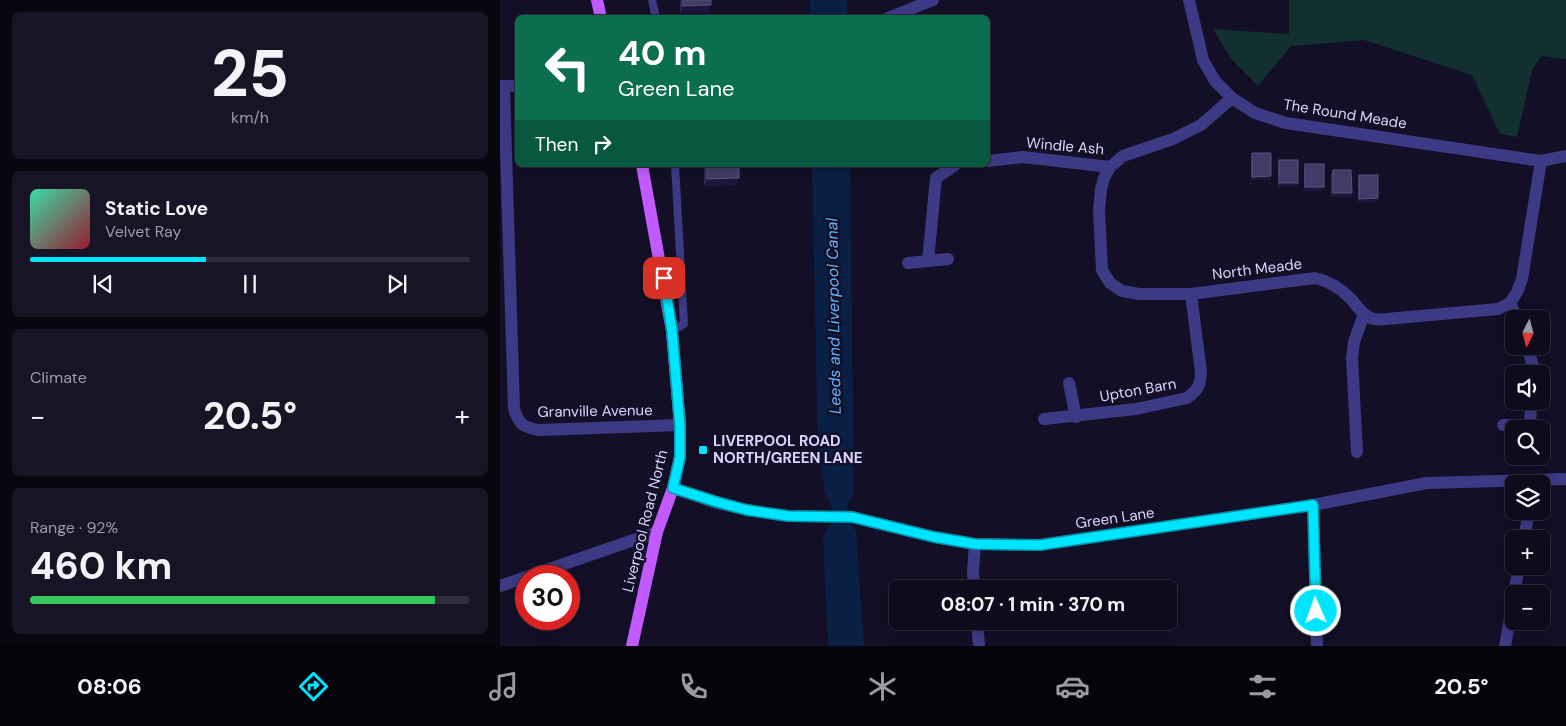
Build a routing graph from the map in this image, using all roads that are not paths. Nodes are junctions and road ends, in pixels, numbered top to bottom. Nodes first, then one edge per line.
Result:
1 (597, 0) edge
2 (652, 0) edge
3 (933, 0) edge
4 (1184, 0) edge
5 (1189, 0) edge
6 (600, 15) edge
7 (655, 15) edge
8 (896, 15) edge
9 (515, 86) edge
10 (502, 87) edge
11 (1232, 98) junction
12 (1566, 156) edge
13 (990, 161) edge
14 (1541, 161) junction
15 (642, 167) edge
16 (675, 167) edge
17 (952, 167) edge
18 (1110, 167) junction
19 (948, 259) dead end
20 (928, 261) junction
21 (908, 263) dead end
22 (1191, 294) junction
23 (1510, 303) junction
24 (1513, 310) edge
25 (1364, 314) junction
26 (672, 331) junction
27 (1069, 383) dead end
28 (1076, 417) junction
29 (1044, 419) dead end
30 (680, 426) junction
31 (1357, 452) dead end
32 (1566, 479) edge
33 (1550, 480) edge
34 (1505, 482) edge
35 (673, 488) junction
36 (1313, 505) junction
37 (657, 532) junction
38 (975, 544) junction
39 (562, 565) edge
40 (973, 580) edge
41 (515, 581) edge
42 (500, 586) edge
43 (978, 630) edge
44 (1508, 630) edge
45 (632, 646) edge
46 (979, 646) edge
47 (1317, 646) edge
48 (1505, 646) edge

1 - 6 main road
2 - 7 lane
3 - 8 street
4 - 5 street
5 - 11 street, The Round Meade
9 - 10 street
10 - 30 street, Granville Avenue
11 - 14 street, The Round Meade
11 - 18 street
12 - 14 street, The Round Meade
13 - 18 street, Windle Ash
14 - 23 street
15 - 26 main road, Liverpool Road North
16 - 26 lane
17 - 20 street
18 - 22 street, North Meade
19 - 20 street
20 - 21 street
22 - 25 street, North Meade
22 - 28 street, Upton Barn
23 - 24 street
23 - 25 street
25 - 31 street
26 - 30 main road, Liverpool Road North
27 - 28 street
28 - 29 street, Upton Barn
30 - 35 main road, Liverpool Road North
32 - 33 street, Green Lane
34 - 36 street, Green Lane
35 - 37 main road, Liverpool Road North
35 - 38 street, Green Lane
36 - 38 street, Green Lane
36 - 47 street
37 - 39 street
37 - 45 main road, Liverpool Road North
38 - 40 street
41 - 42 street
43 - 46 street
44 - 48 street

